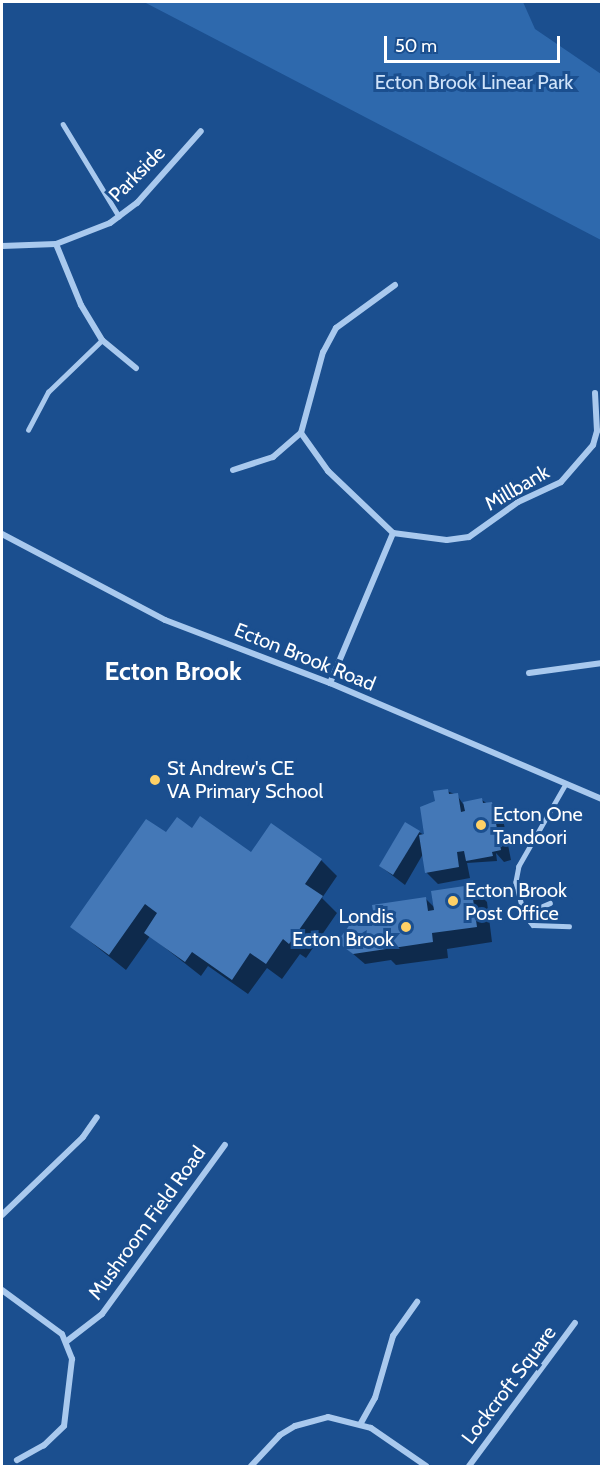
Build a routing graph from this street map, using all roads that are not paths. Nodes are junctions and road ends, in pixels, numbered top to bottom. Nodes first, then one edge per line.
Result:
1 (63, 124) dead end
2 (201, 131) dead end
3 (119, 216) junction
4 (56, 244) junction
5 (2, 246) edge
6 (395, 285) dead end
7 (102, 340) junction
8 (136, 368) dead end
9 (595, 393) dead end
10 (28, 430) dead end
11 (301, 433) junction
12 (233, 470) dead end
13 (393, 533) junction
14 (2, 534) edge
15 (602, 663) edge
16 (529, 673) dead end
17 (330, 683) junction
18 (566, 784) junction
19 (602, 799) edge
20 (550, 903) dead end
21 (524, 914) junction
22 (569, 926) dead end
23 (97, 1118) dead end
24 (225, 1145) dead end
25 (2, 1215) edge
26 (2, 1290) edge
27 (417, 1302) dead end
28 (575, 1323) dead end
29 (67, 1341) junction
30 (361, 1423) junction
31 (17, 1460) dead end
32 (251, 1467) edge
33 (426, 1467) edge
34 (469, 1467) edge

1 - 3 lane
2 - 3 street, Parkside
3 - 4 street, Parkside
4 - 5 street, Parkside
4 - 7 street
6 - 11 street
7 - 8 street
7 - 10 lane
9 - 13 street, Millbank
11 - 12 street
11 - 13 street
13 - 17 street
14 - 17 street, Ecton Brook Road
15 - 16 street
17 - 18 street, Ecton Brook Road
18 - 19 street, Ecton Brook Road
18 - 21 lane
20 - 21 lane
21 - 22 lane
23 - 25 street
24 - 29 street, Mushroom Field Road
26 - 29 street
27 - 30 street
28 - 34 street, Lockcroft Square
29 - 31 street
30 - 32 street
30 - 33 street

